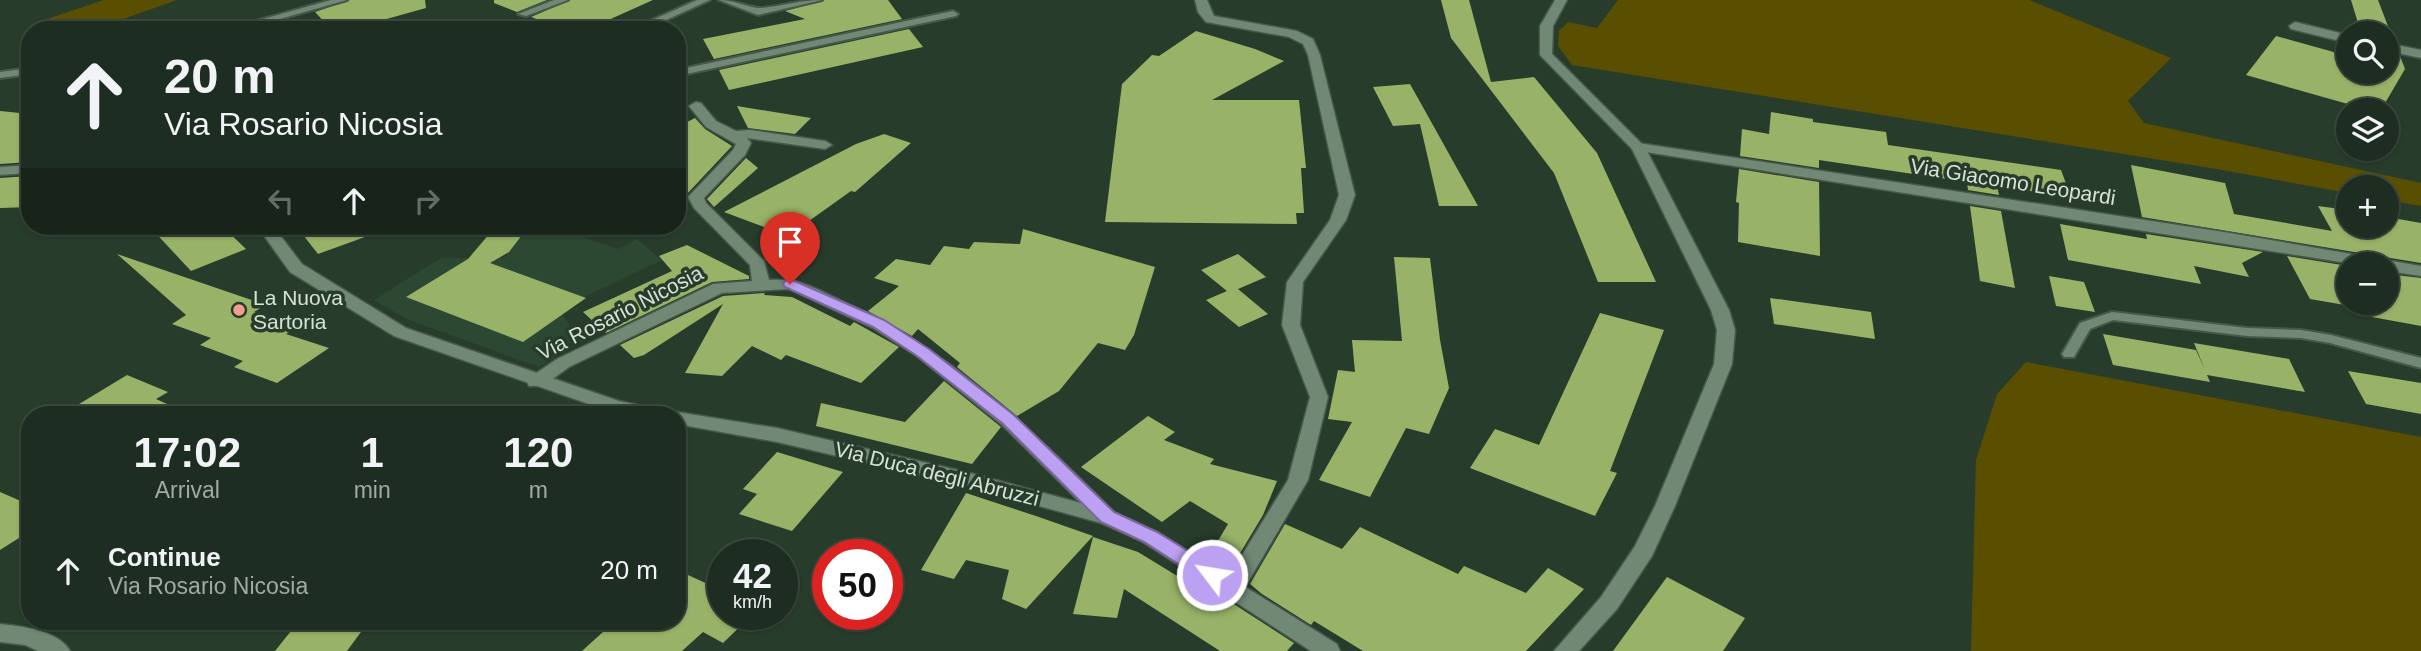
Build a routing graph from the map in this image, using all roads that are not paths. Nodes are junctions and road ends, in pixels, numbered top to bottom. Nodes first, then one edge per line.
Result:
1 (342, 0) edge
2 (563, 0) edge
3 (705, 0) edge
4 (724, 0) edge
5 (817, 0) edge
6 (1201, 0) edge
7 (1561, 0) edge
8 (523, 14) dead end
9 (953, 14) dead end
10 (263, 21) edge
11 (656, 21) edge
12 (2295, 26) dead end
13 (2336, 36) edge
14 (2399, 49) edge
15 (2421, 54) edge
16 (686, 71) edge
17 (21, 72) edge
18 (0, 75) edge
19 (696, 106) dead end
20 (734, 135) junction
21 (825, 145) dead end
22 (1638, 147) junction
23 (21, 170) edge
24 (0, 171) edge
25 (272, 235) edge
26 (2336, 256) edge
27 (2399, 267) edge
28 (2421, 271) edge
29 (761, 286) junction
30 (2068, 354) dead end
31 (2421, 363) edge
32 (536, 382) junction
33 (614, 406) edge
34 (686, 420) edge
35 (1107, 517) junction
36 (1233, 588) junction
37 (0, 633) edge
38 (59, 651) edge
39 (1329, 651) edge
40 (1565, 651) edge

1 - 10 lane
2 - 8 lane
3 - 11 lane
4 - 5 lane
6 - 36 street
7 - 22 street
9 - 16 lane
12 - 13 street
14 - 15 street
17 - 18 lane
19 - 20 street
20 - 21 street
20 - 29 street
22 - 26 street, Via Giacomo Leopardi
22 - 40 street
23 - 24 street
25 - 32 street
27 - 28 street
29 - 32 street, Via Rosario Nicosia
29 - 35 street, Via Rosario Nicosia
30 - 31 lane
32 - 33 street
34 - 35 street, Via Duca degli Abruzzi
35 - 36 street, Via Duca degli Abruzzi
36 - 39 street, Via Duca degli Abruzzi
37 - 38 street

